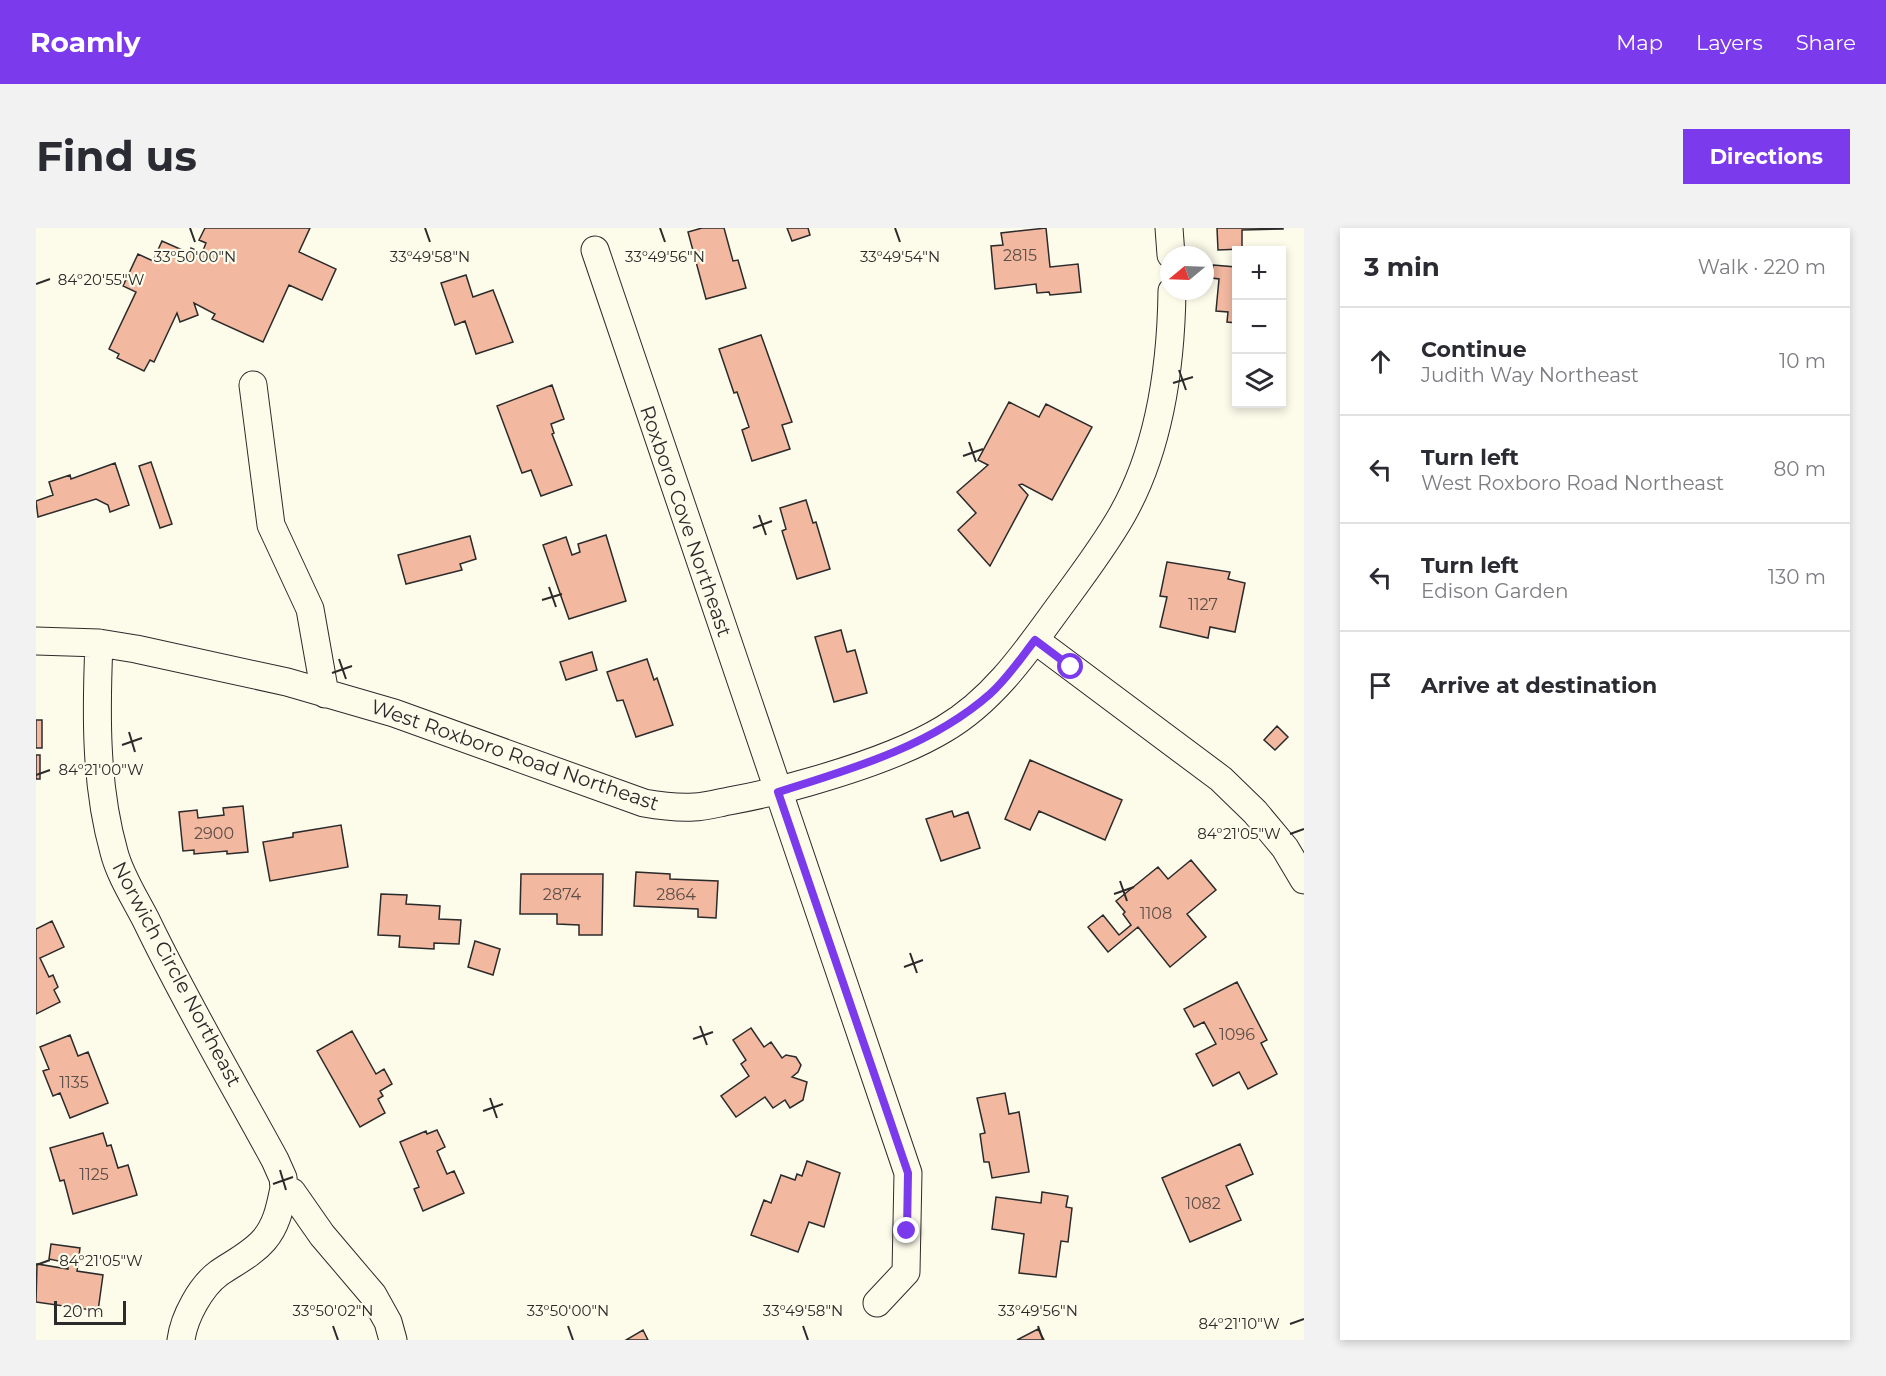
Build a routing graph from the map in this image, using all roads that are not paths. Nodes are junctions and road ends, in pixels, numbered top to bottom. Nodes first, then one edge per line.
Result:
1 (1169, 228) edge
2 (1170, 246) edge
3 (595, 250) dead end
4 (1172, 300) edge
5 (253, 386) dead end
6 (1035, 640) junction
7 (36, 641) edge
8 (99, 643) junction
9 (325, 694) junction
10 (778, 792) junction
11 (1304, 880) edge
12 (284, 1188) junction
13 (878, 1303) dead end
14 (181, 1340) edge
15 (393, 1340) edge

1 - 2 street
3 - 10 street, Roxboro Cove Northeast
4 - 6 street, West Roxboro Road Northeast
5 - 9 street
6 - 10 street, West Roxboro Road Northeast
6 - 11 street
7 - 8 street, West Roxboro Road Northeast
8 - 9 street, West Roxboro Road Northeast
8 - 12 street, Norwich Circle Northeast
9 - 10 street, West Roxboro Road Northeast
10 - 13 street, Roxboro Cove Northeast
12 - 14 street
12 - 15 street

